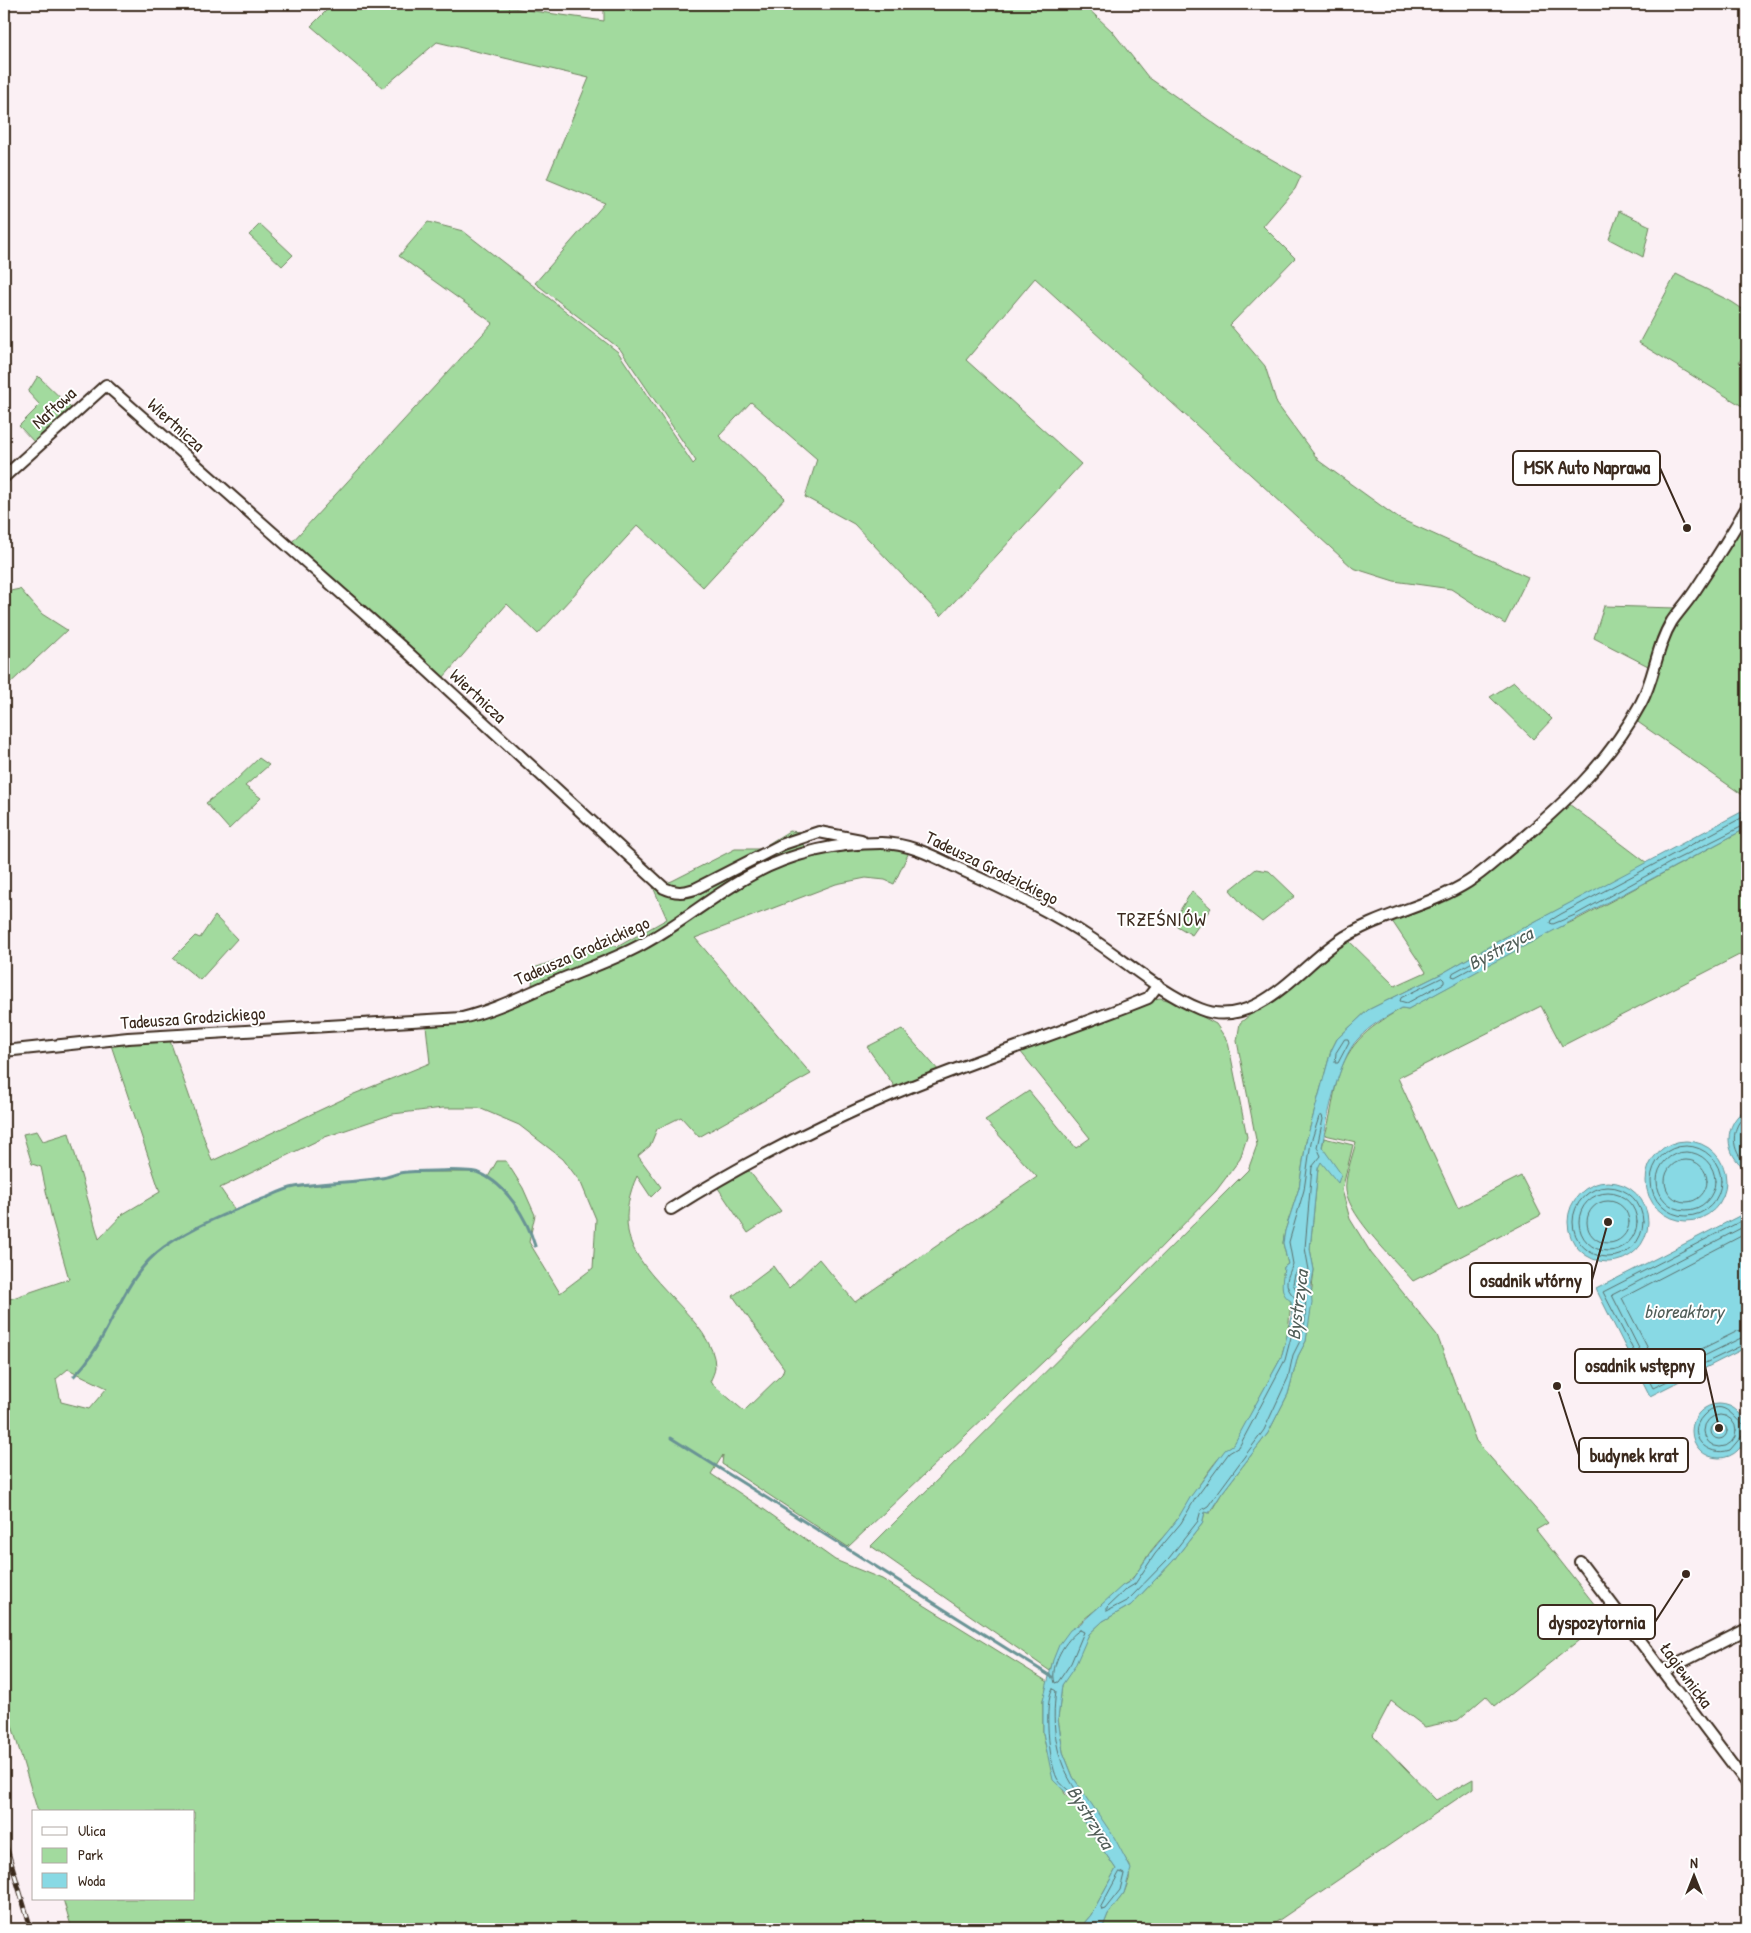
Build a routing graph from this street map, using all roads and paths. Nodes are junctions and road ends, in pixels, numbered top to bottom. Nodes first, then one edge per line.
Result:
1 (106, 385) joint
2 (4, 477) edge
3 (1747, 506) edge
4 (863, 844) junction
5 (1158, 985) junction
6 (4, 1051) edge
7 (671, 1209) dead end
8 (1580, 1562) dead end
9 (1747, 1629) edge
10 (1664, 1671) junction
11 (1747, 1783) edge

1 - 2 street, Naftowa
1 - 4 street, Wiertnicza
3 - 5 street, Tadeusza Grodzickiego
4 - 5 street, Tadeusza Grodzickiego
4 - 6 street, Tadeusza Grodzickiego
5 - 7 street
8 - 10 street, Łagiewnicka
9 - 10 street
10 - 11 street, Łagiewnicka

